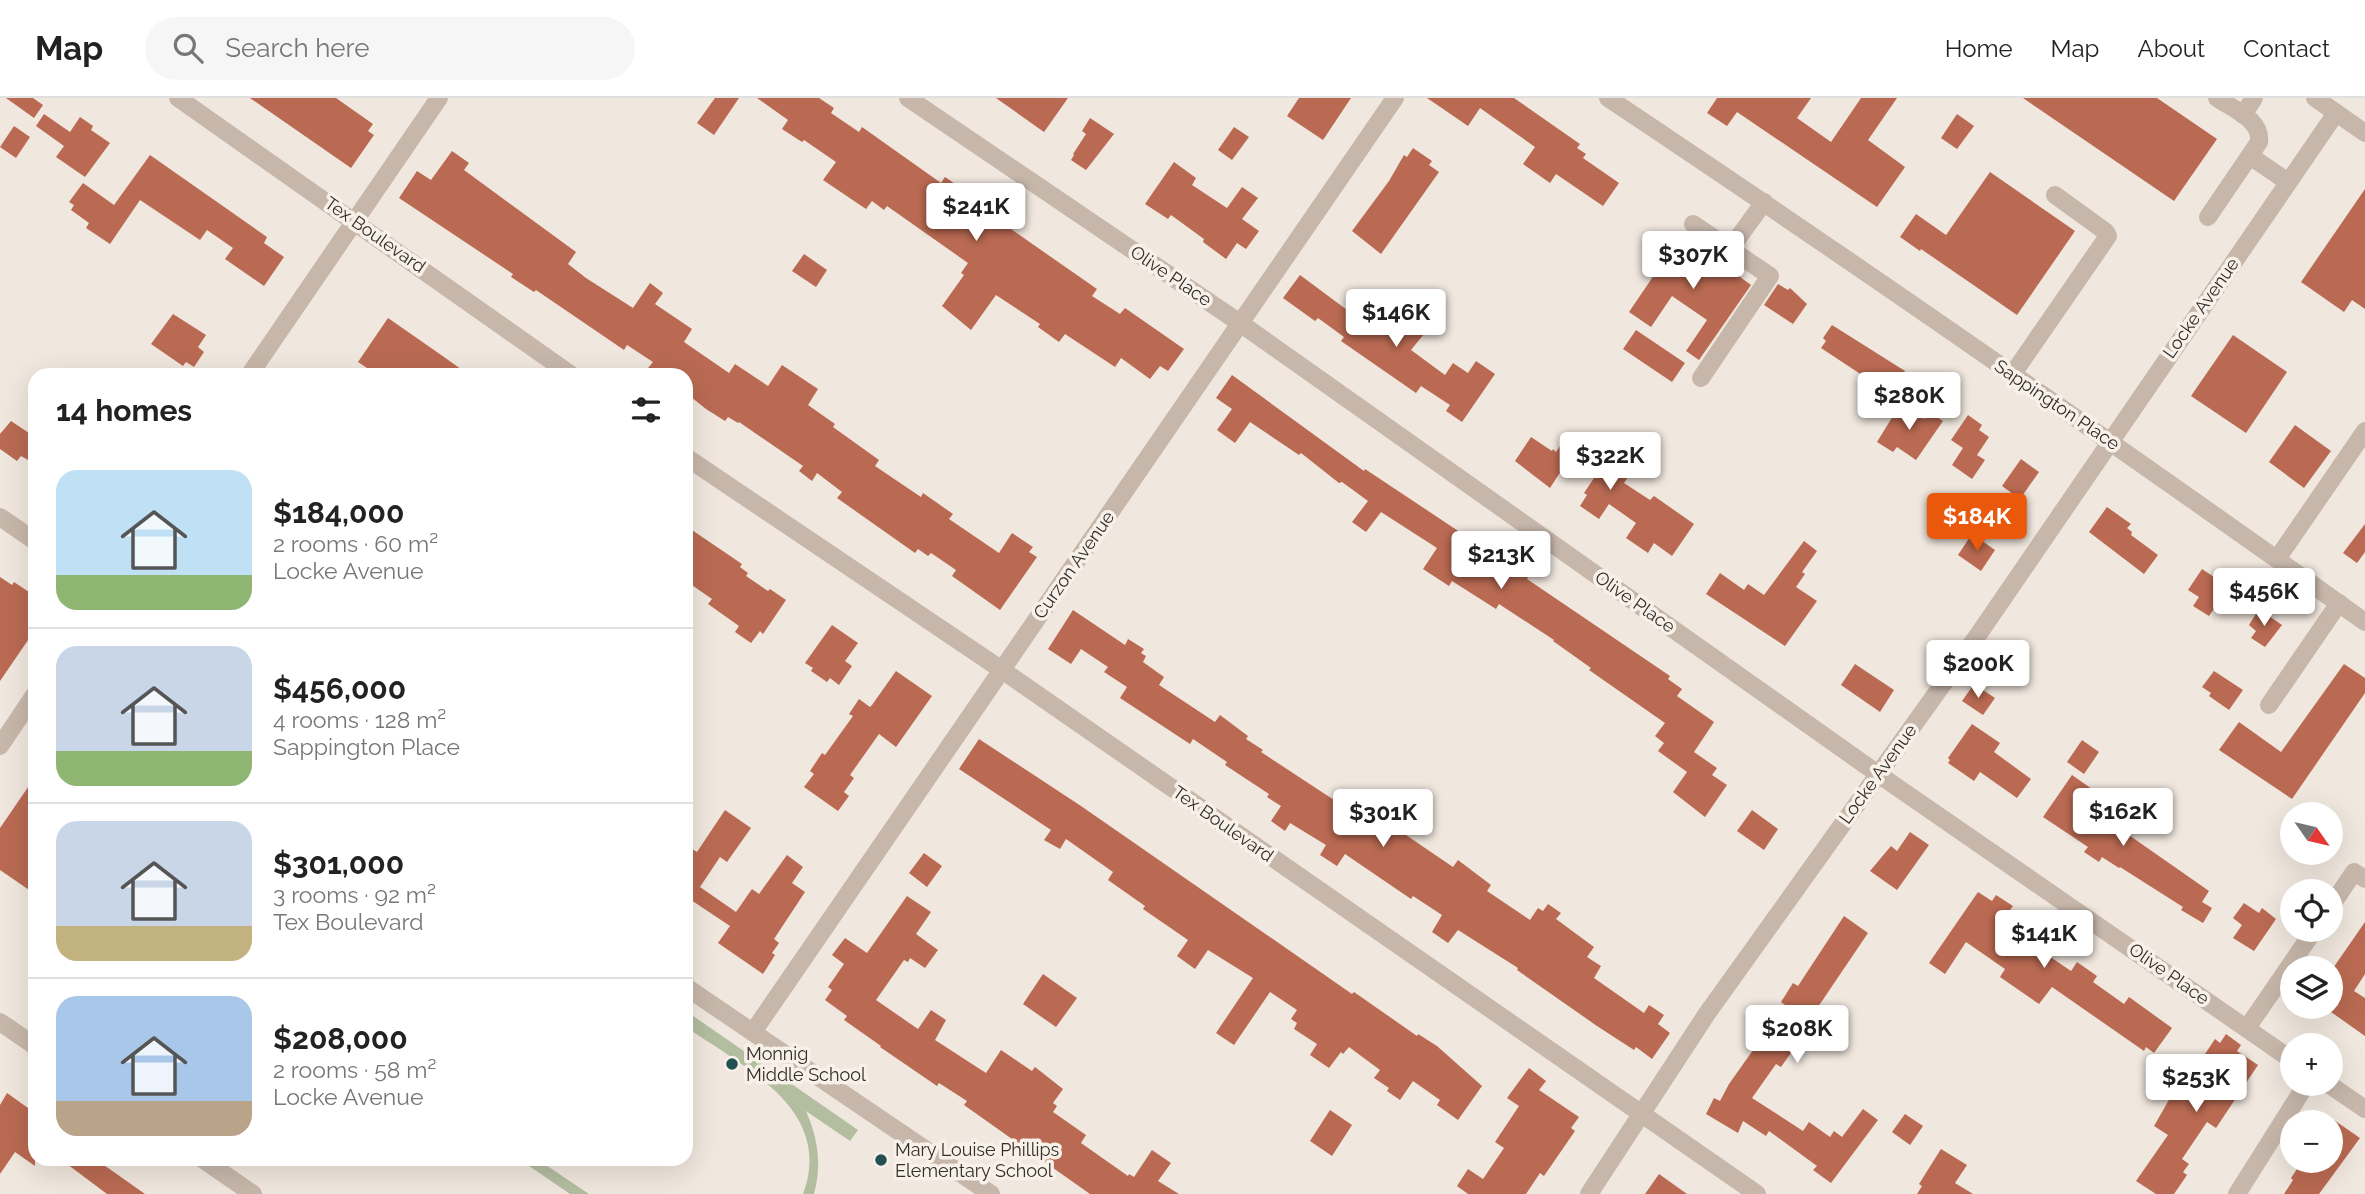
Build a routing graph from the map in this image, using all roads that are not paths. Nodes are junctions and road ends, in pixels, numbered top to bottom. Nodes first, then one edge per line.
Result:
1 (178, 98) edge
2 (439, 98) edge
3 (908, 98) edge
4 (1395, 98) edge
5 (1608, 98) edge
6 (2217, 98) edge
7 (2254, 98) edge
8 (2315, 98) edge
9 (2336, 113) junction
10 (2243, 116) junction
11 (2365, 133) edge
12 (2250, 156) junction
13 (2288, 182) junction
14 (2055, 195) dead end
15 (1764, 202) junction
16 (2208, 217) dead end
17 (355, 220) junction
18 (1693, 224) dead end
19 (1730, 249) junction
20 (1240, 323) junction
21 (254, 368) edge
22 (562, 368) edge
23 (2012, 375) junction
24 (1701, 377) dead end
25 (2365, 431) edge
26 (2109, 440) junction
27 (693, 462) edge
28 (0, 517) edge
29 (28, 536) edge
30 (2277, 559) junction
31 (2339, 603) junction
32 (2365, 622) edge
33 (1002, 670) junction
34 (28, 704) edge
35 (2269, 705) dead end
36 (0, 746) edge
37 (1878, 774) junction
38 (2365, 879) edge
39 (2343, 888) edge
40 (2306, 942) edge
41 (693, 991) edge
42 (0, 1022) edge
43 (2247, 1028) junction
44 (753, 1032) junction
45 (28, 1041) edge
46 (2280, 1051) edge
47 (2343, 1094) edge
48 (2299, 1096) edge
49 (2365, 1110) edge
50 (1641, 1115) junction
51 (213, 1166) edge
52 (253, 1194) edge
53 (990, 1194) edge
54 (1590, 1194) edge
55 (1757, 1194) edge
56 (2237, 1194) edge

1 - 17 street, Tex Boulevard
2 - 17 street
3 - 20 street, Olive Place
4 - 20 street, Curzon Avenue
5 - 15 street, Sappington Place
6 - 10 street
7 - 10 street
8 - 9 street
9 - 11 street
9 - 13 street, Locke Avenue
10 - 12 street
12 - 13 street
12 - 16 street
13 - 26 street, Locke Avenue
14 - 23 street
15 - 19 street
15 - 23 street, Sappington Place
17 - 21 street
17 - 22 street, Tex Boulevard
18 - 19 street
19 - 24 street
20 - 33 street, Curzon Avenue
20 - 37 street, Olive Place
23 - 26 street, Sappington Place
25 - 30 street
26 - 30 street, Sappington Place
26 - 37 street, Locke Avenue
27 - 33 street, Tex Boulevard
28 - 29 street
30 - 31 street, Sappington Place
31 - 32 street, Sappington Place
31 - 35 street
33 - 44 street, Curzon Avenue
33 - 50 street, Tex Boulevard
34 - 36 street
37 - 43 street, Olive Place
37 - 50 street, Locke Avenue
38 - 39 street
40 - 43 street
41 - 44 street
42 - 45 street
43 - 46 street, Olive Place
44 - 53 street
47 - 49 street
48 - 56 street
50 - 54 street, Locke Avenue
50 - 55 street, Tex Boulevard
51 - 52 street

